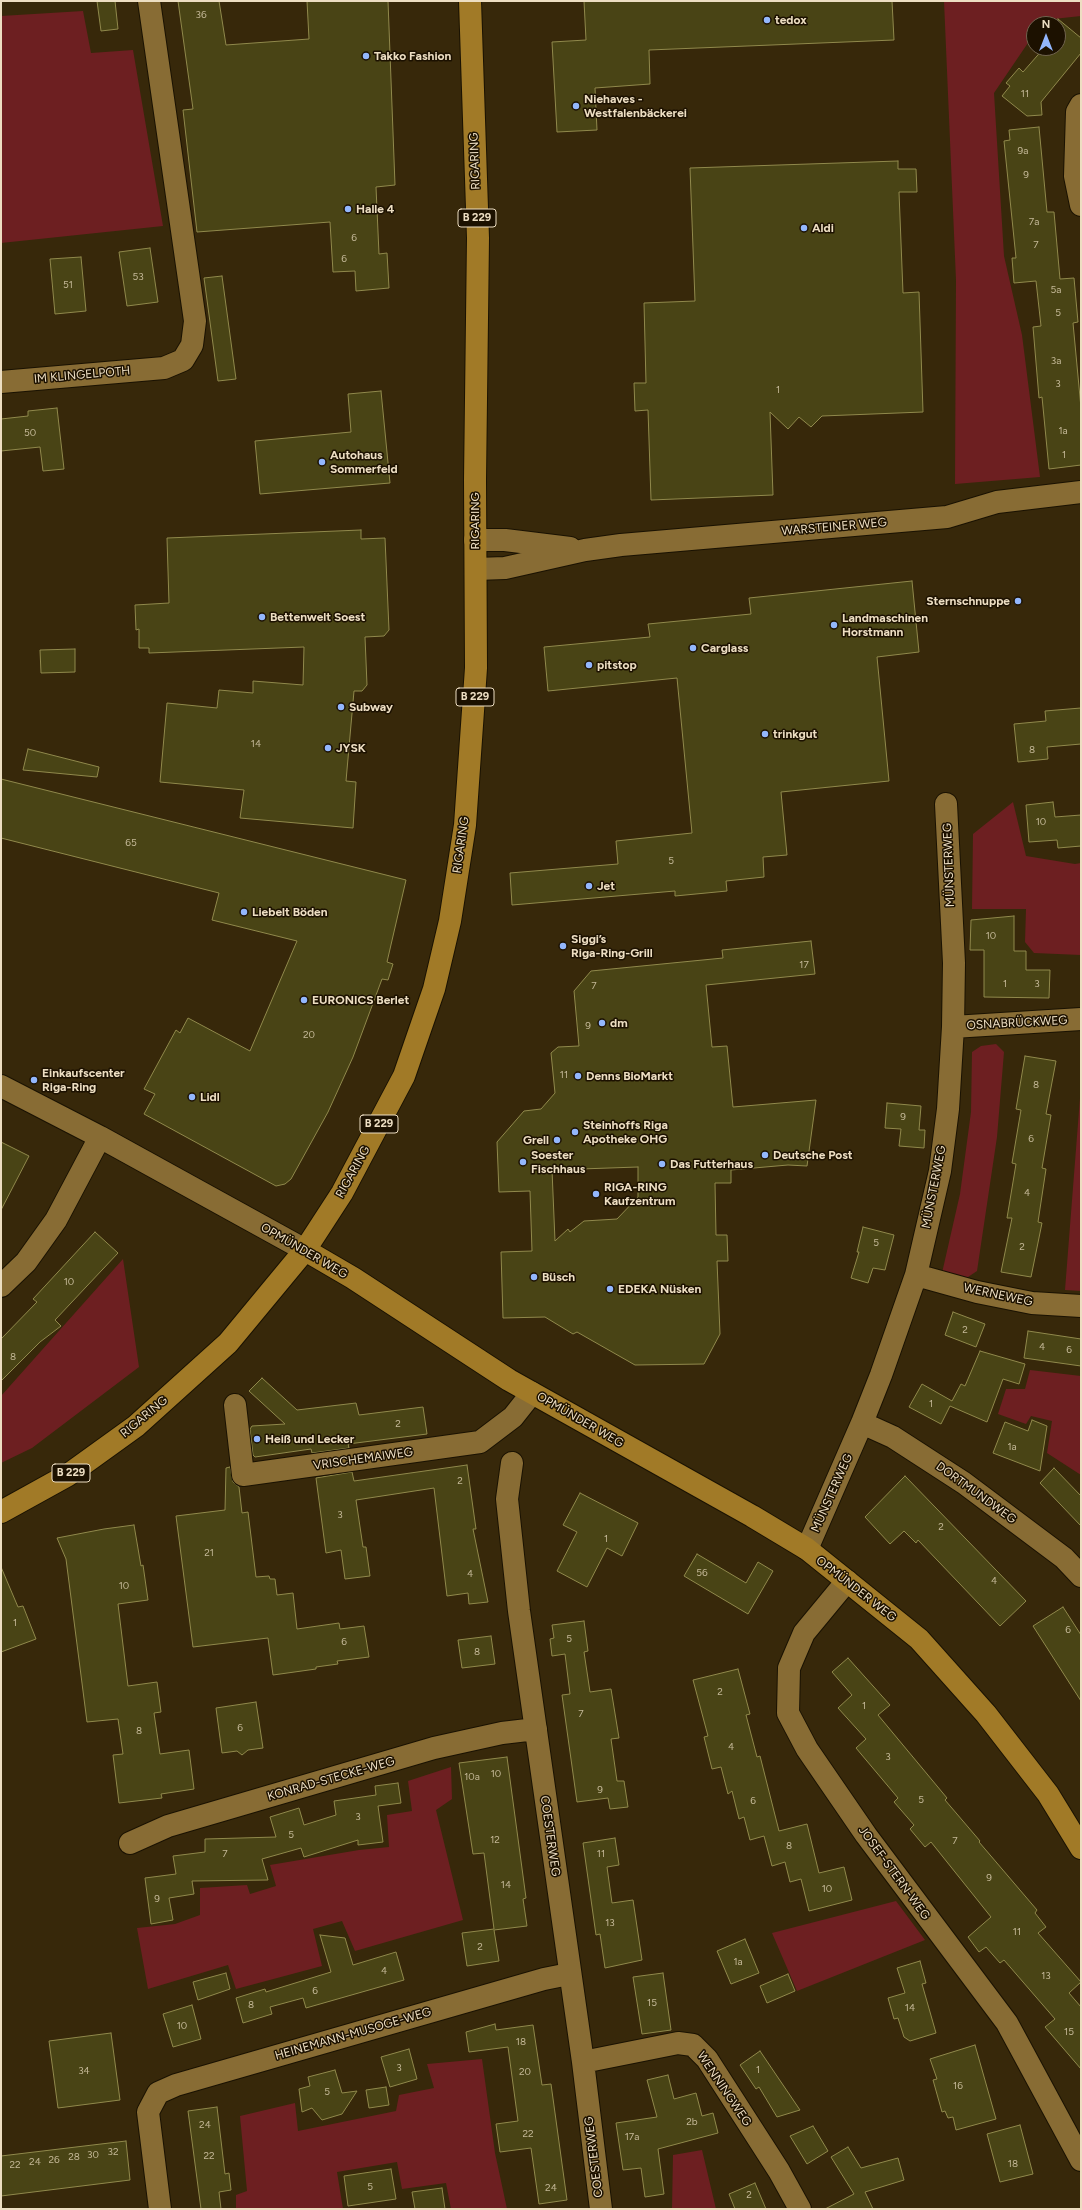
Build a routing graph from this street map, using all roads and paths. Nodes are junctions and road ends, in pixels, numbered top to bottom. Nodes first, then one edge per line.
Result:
1 (149, 1) edge
2 (470, 1) edge
3 (1081, 105) edge
4 (1081, 205) edge
5 (1, 382) edge
6 (1081, 492) edge
7 (475, 540) junction
8 (585, 550) junction
9 (476, 569) junction
10 (946, 804) dead end
11 (1081, 1019) edge
12 (953, 1027) junction
13 (1, 1086) edge
14 (100, 1137) junction
15 (305, 1250) junction
16 (916, 1275) junction
17 (1, 1286) edge
18 (1081, 1306) edge
19 (532, 1393) junction
20 (235, 1406) dead end
21 (862, 1422) junction
22 (512, 1463) dead end
23 (1, 1512) edge
24 (806, 1549) junction
25 (1081, 1576) edge
26 (847, 1581) junction
27 (536, 1729) junction
28 (130, 1843) dead end
29 (1081, 1848) edge
30 (569, 1974) junction
31 (583, 2062) junction
32 (1081, 2160) edge
33 (160, 2209) edge
34 (601, 2209) edge
35 (800, 2209) edge

1 - 5 street, IM KLINGELPOTH
2 - 7 main road, RIGARING / B 229
3 - 4 street
6 - 8 street, WARSTEINER WEG
7 - 8 street, WARSTEINER WEG
7 - 9 main road, RIGARING / B 229
8 - 9 street, WARSTEINER WEG
9 - 15 main road, RIGARING / B 229
10 - 12 street, MÜNSTERWEG
11 - 12 street, OSNABRÜCKWEG
12 - 16 street, MÜNSTERWEG
13 - 14 street, OPMÜNDER WEG
14 - 15 street, OPMÜNDER WEG
14 - 17 street
15 - 19 main road, OPMÜNDER WEG
15 - 23 main road, RIGARING / B 229
16 - 18 street, WERNEWEG
16 - 21 street, MÜNSTERWEG
19 - 20 street, VRISCHEMAIWEG
19 - 24 main road, OPMÜNDER WEG
21 - 24 street, MÜNSTERWEG
21 - 25 street, DORTMUNDWEG
22 - 27 street, COESTERWEG
24 - 26 main road, OPMÜNDER WEG
26 - 29 main road, OPMÜNDER WEG
26 - 32 street, JOSEF-STERN-WEG
27 - 28 street, KONRAD-STECKE-WEG
27 - 30 street, COESTERWEG
30 - 31 street, COESTERWEG
30 - 33 street, HEINEMANN-MUSOGE-WEG
31 - 34 street, COESTERWEG
31 - 35 street, WENNINGWEG

